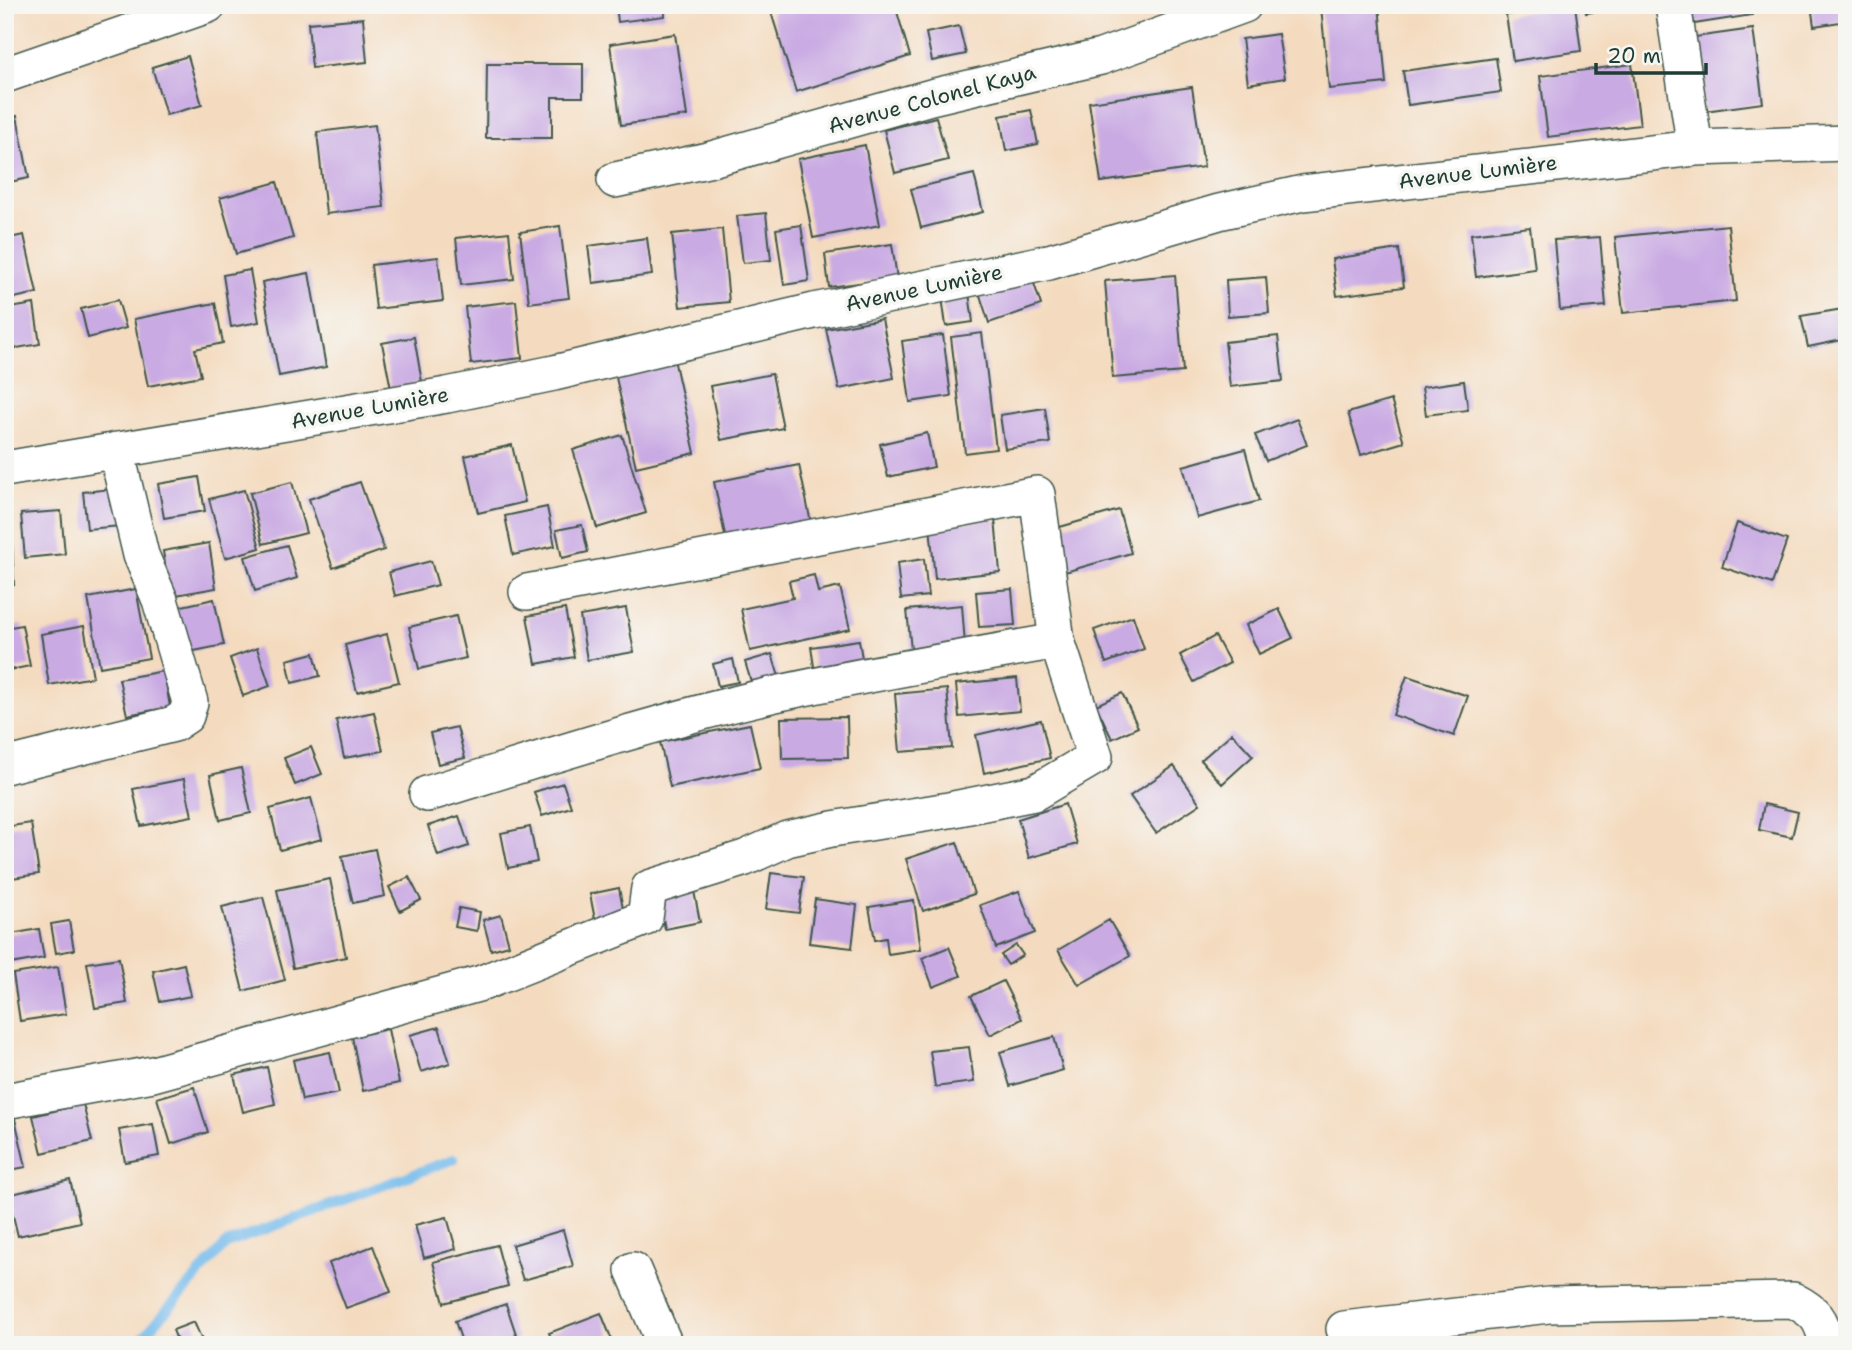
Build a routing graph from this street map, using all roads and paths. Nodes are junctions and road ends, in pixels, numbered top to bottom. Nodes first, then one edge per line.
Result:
1 (208, 5) edge
2 (1244, 5) edge
3 (1673, 5) edge
4 (5, 75) edge
5 (1847, 143) edge
6 (1695, 148) junction
7 (615, 180) dead end
8 (116, 450) junction
9 (5, 469) edge
10 (527, 592) dead end
11 (1057, 641) junction
12 (5, 766) edge
13 (427, 794) dead end
14 (5, 1101) edge
15 (633, 1270) dead end
16 (1344, 1329) dead end
17 (665, 1345) edge
18 (1827, 1345) edge

1 - 4 street
2 - 7 street, Avenue Colonel Kaya
3 - 6 street
5 - 6 street, Avenue Lumière
6 - 8 street, Avenue Lumière
8 - 9 street, Avenue Lumière
8 - 12 street
10 - 11 street
11 - 13 street
11 - 14 street
15 - 17 street
16 - 18 street

